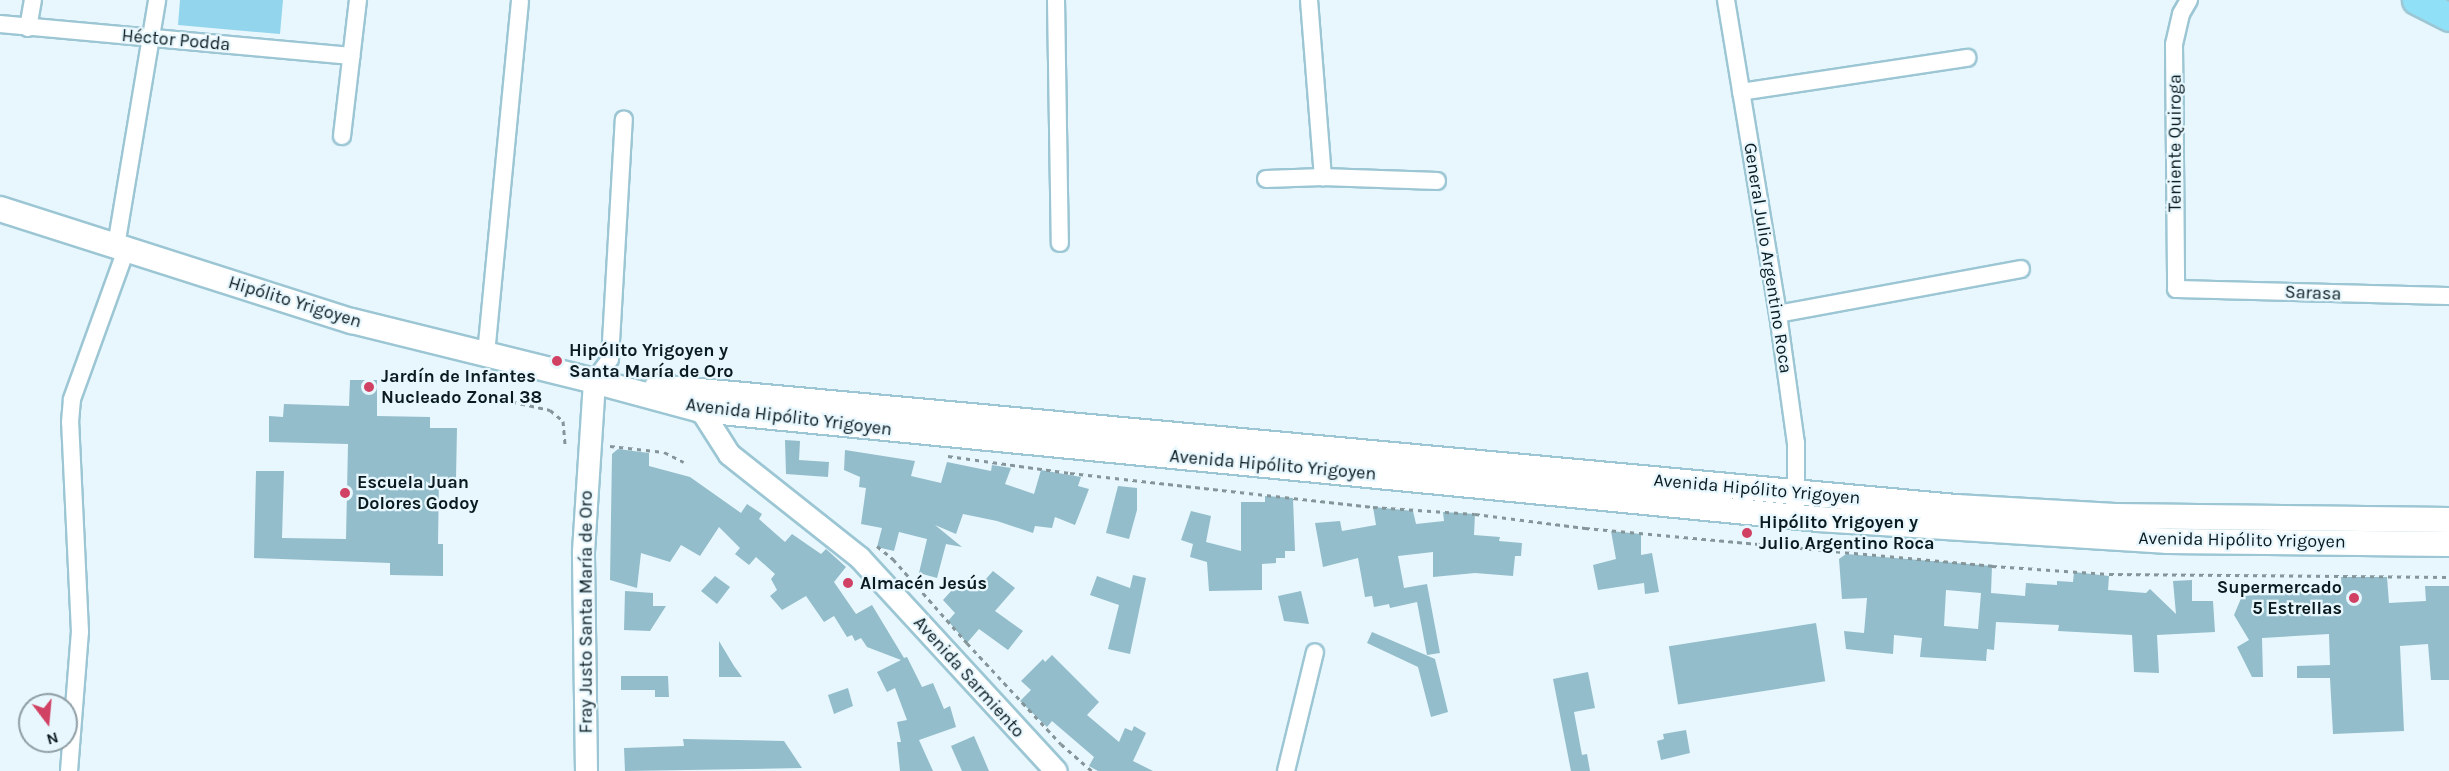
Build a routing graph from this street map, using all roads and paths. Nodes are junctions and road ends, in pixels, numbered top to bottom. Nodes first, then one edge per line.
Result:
1 (33, 0) edge
2 (157, 0) edge
3 (358, 0) edge
4 (1056, 0) edge
5 (1309, 0) edge
6 (1726, 0) edge
7 (2189, 0) edge
8 (2416, 0) edge
9 (520, 2) dead end
10 (2449, 17) edge
11 (0, 24) edge
12 (28, 28) junction
13 (149, 37) junction
14 (352, 56) junction
15 (1967, 58) dead end
16 (1741, 92) junction
17 (624, 119) dead end
18 (342, 136) dead end
19 (1323, 177) junction
20 (1266, 179) dead end
21 (1437, 181) dead end
22 (0, 209) edge
23 (1060, 243) dead end
24 (121, 248) junction
25 (2021, 269) dead end
26 (2176, 289) joint
27 (2449, 296) edge
28 (1778, 314) junction
29 (486, 354) junction
30 (594, 381) junction
31 (468, 392) dead end
32 (700, 401) junction
33 (565, 445) dead end
34 (603, 451) dead end
35 (947, 456) dead end
36 (684, 462) dead end
37 (1794, 505) junction
38 (2363, 519) junction
39 (2449, 520) edge
40 (868, 540) dead end
41 (2363, 543) junction
42 (2449, 544) edge
43 (2449, 577) edge
44 (1315, 652) dead end
45 (69, 771) edge
46 (586, 771) edge
47 (1056, 771) edge
48 (1092, 771) edge
49 (1286, 771) edge

1 - 12 street
2 - 13 street
3 - 14 street
4 - 23 street
5 - 19 street
6 - 16 street, General Julio Argentino Roca
7 - 26 street, Teniente Quiroga
8 - 10 main road
9 - 29 street
11 - 12 street, Héctor Podda
12 - 13 street, Héctor Podda
13 - 14 street, Héctor Podda
13 - 24 street
14 - 18 street
15 - 16 street
16 - 28 street, General Julio Argentino Roca
17 - 30 street
19 - 20 street
19 - 21 street
22 - 24 main road, Hipólito Yrigoyen
24 - 29 main road, Hipólito Yrigoyen
24 - 45 street
25 - 28 street
26 - 27 street, Sarasa
28 - 37 street, General Julio Argentino Roca
29 - 30 main road, Hipólito Yrigoyen
30 - 32 main road, Avenida Hipólito Yrigoyen
30 - 46 street, Fray Justo Santa María de Oro
31 - 33 path
32 - 37 main road, Avenida Hipólito Yrigoyen
32 - 47 street, Avenida Sarmiento
34 - 36 path
35 - 43 path
37 - 38 main road, Avenida Hipólito Yrigoyen
37 - 41 main road, Avenida Hipólito Yrigoyen
38 - 39 main road, Avenida Hipólito Yrigoyen
38 - 41 main road
40 - 48 path
41 - 42 main road, Avenida Hipólito Yrigoyen
44 - 49 street

